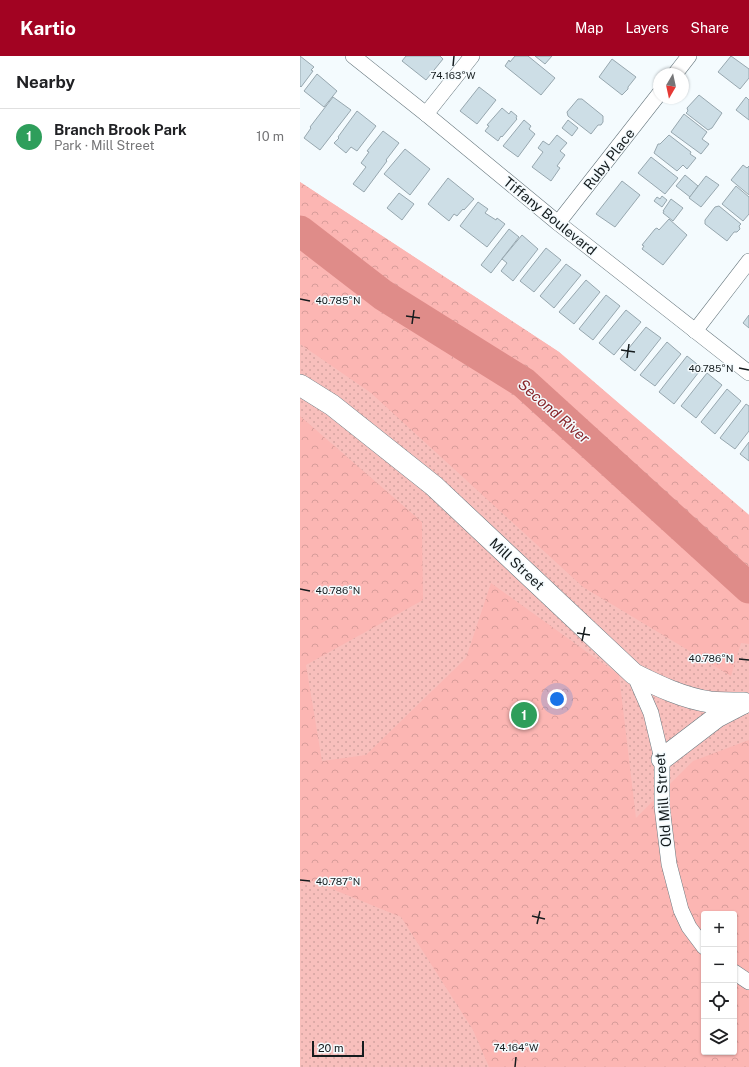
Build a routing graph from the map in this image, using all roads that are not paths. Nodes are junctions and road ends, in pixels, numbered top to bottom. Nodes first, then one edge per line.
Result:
1 (353, 56) edge
2 (472, 56) edge
3 (689, 56) edge
4 (680, 68) edge
5 (653, 102) edge
6 (426, 114) junction
7 (558, 223) junction
8 (749, 261) edge
9 (695, 331) junction
10 (749, 373) edge
11 (300, 385) edge
12 (634, 674) junction
13 (747, 702) edge
14 (662, 759) junction
15 (701, 943) edge
16 (737, 974) edge
17 (749, 982) edge

1 - 6 street, Tiffany Boulevard
2 - 6 street
3 - 4 street
5 - 7 street, Ruby Place
6 - 7 street, Tiffany Boulevard
7 - 9 street, Tiffany Boulevard
8 - 9 street
9 - 10 street, Tiffany Boulevard
11 - 12 street, Mill Street
12 - 13 street, Mill Street
12 - 14 street, Old Mill Street
13 - 14 street
14 - 15 street, Old Mill Street
16 - 17 street

